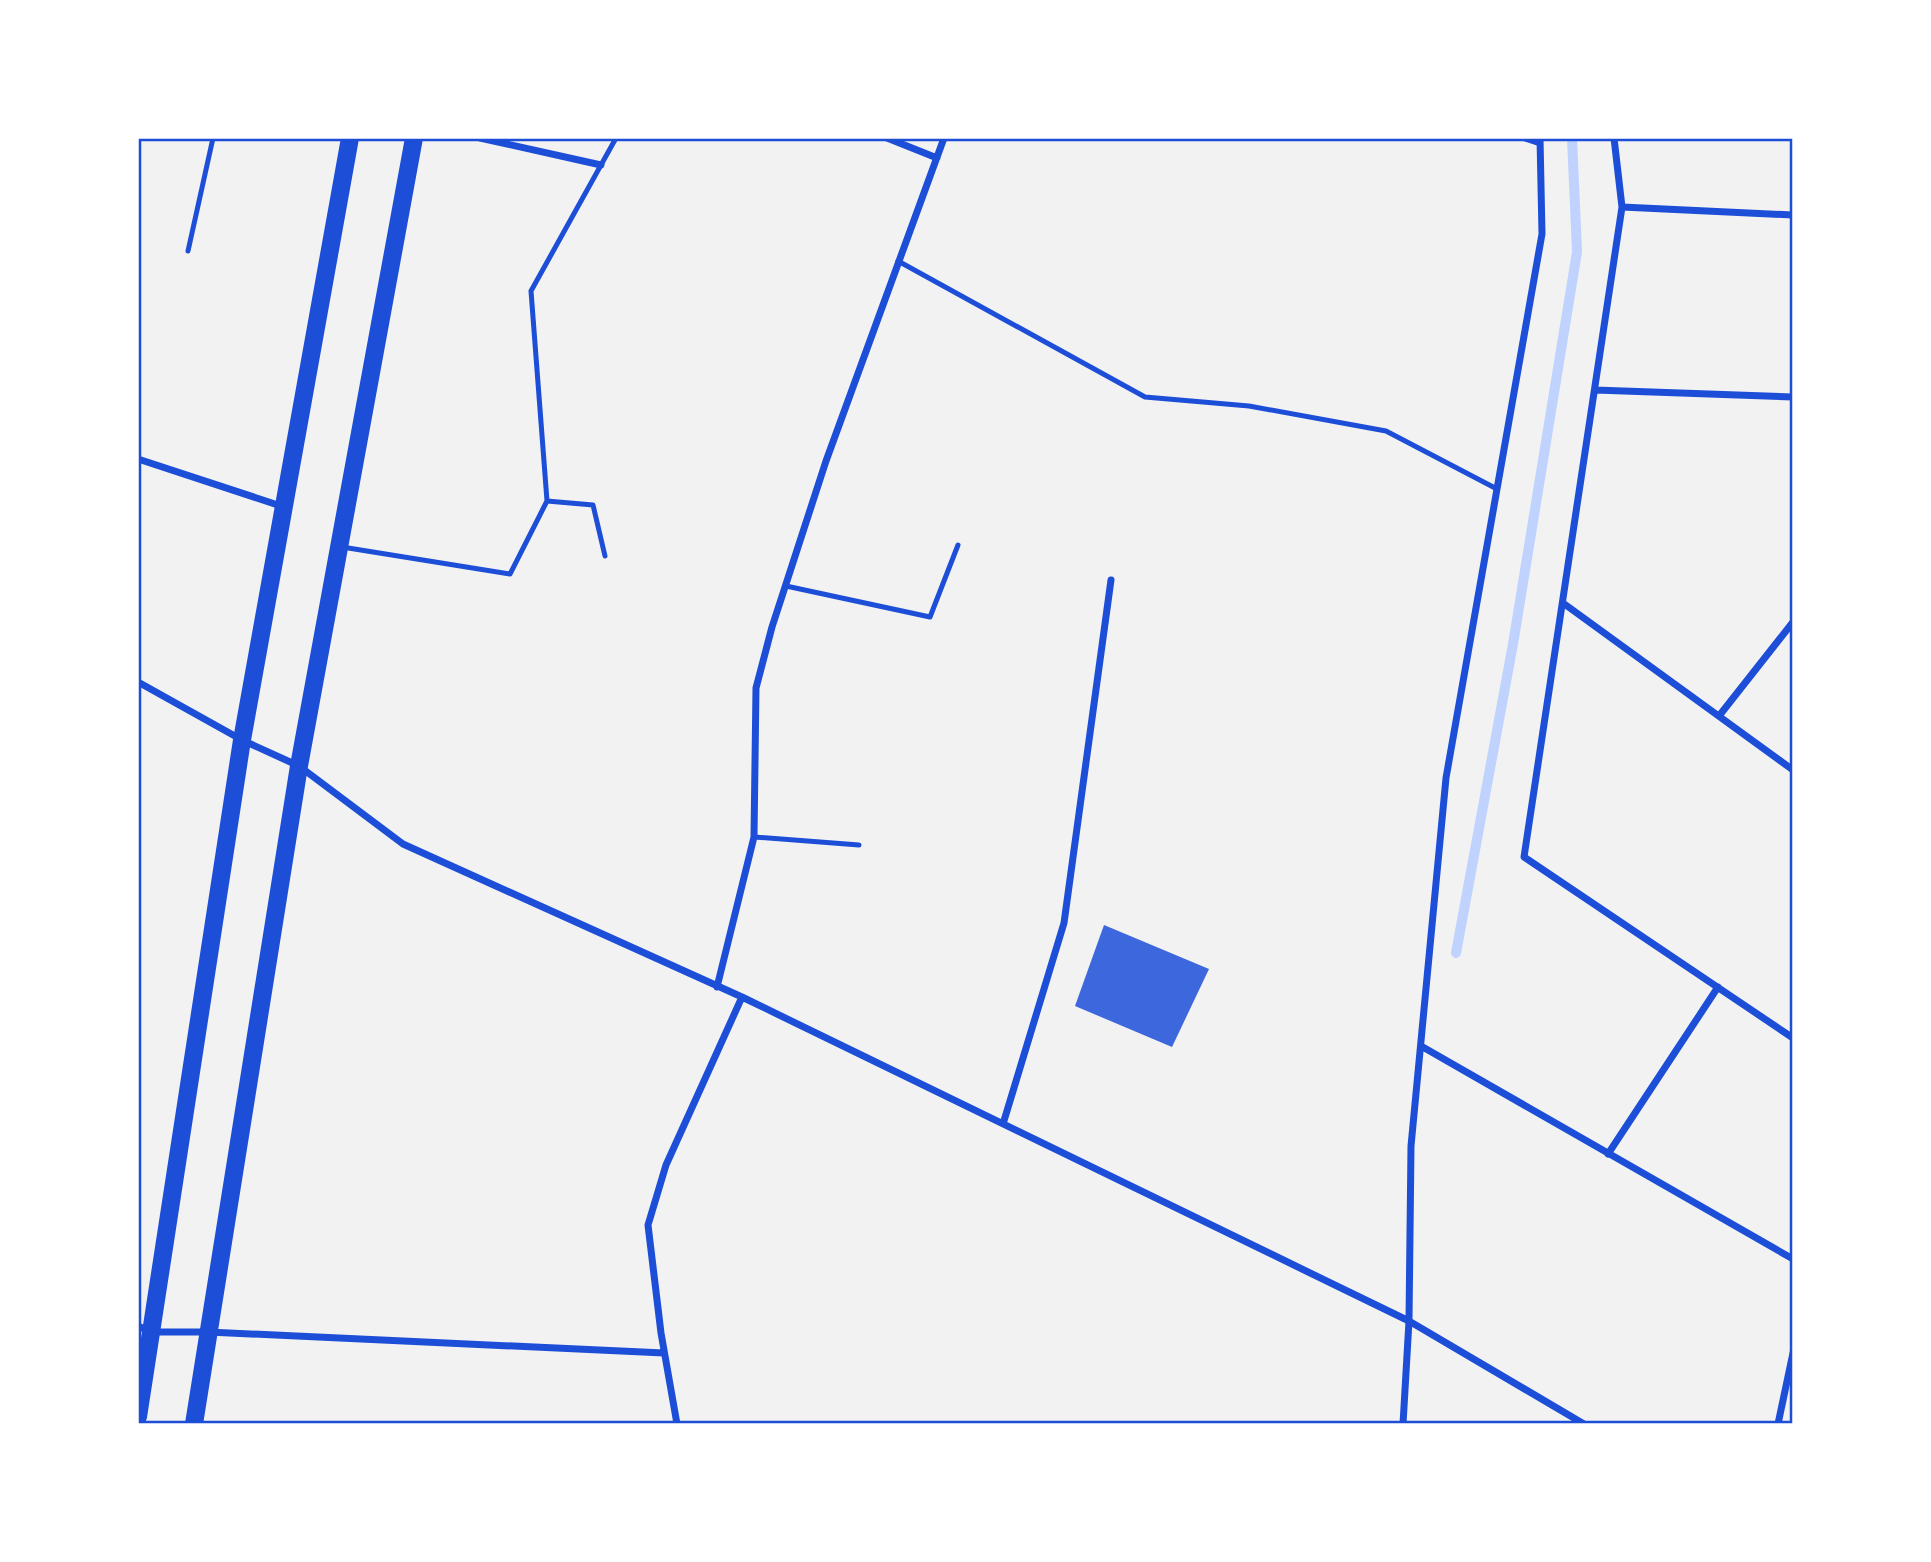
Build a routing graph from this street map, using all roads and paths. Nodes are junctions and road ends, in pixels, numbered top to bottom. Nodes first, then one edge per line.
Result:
1 (213, 138) edge
2 (350, 138) edge
3 (414, 138) edge
4 (480, 138) edge
5 (616, 138) edge
6 (887, 138) edge
7 (944, 138) edge
8 (1522, 138) edge
9 (1614, 138) edge
10 (1540, 141) edge
11 (937, 158) junction
12 (601, 165) junction
13 (1622, 207) junction
14 (1793, 215) edge
15 (188, 251) dead end
16 (898, 261) junction
17 (1595, 390) junction
18 (1793, 397) edge
19 (138, 459) edge
20 (1497, 489) junction
21 (548, 501) junction
22 (284, 507) junction
23 (958, 545) dead end
24 (340, 546) junction
25 (605, 556) dead end
26 (1111, 580) dead end
27 (786, 586) junction
28 (1563, 603) junction
29 (1793, 622) edge
30 (138, 682) edge
31 (1719, 716) junction
32 (242, 740) junction
33 (299, 766) junction
34 (1793, 769) edge
35 (754, 837) junction
36 (859, 845) dead end
37 (717, 987) junction
38 (1718, 988) junction
39 (742, 998) junction
40 (1793, 1038) edge
41 (1421, 1046) junction
42 (1003, 1124) junction
43 (1608, 1154) junction
44 (1793, 1259) edge
45 (1409, 1321) junction
46 (145, 1329) edge
47 (208, 1332) junction
48 (664, 1353) junction
49 (1793, 1353) edge
50 (138, 1418) edge
51 (194, 1424) edge
52 (677, 1424) edge
53 (1403, 1424) edge
54 (1584, 1424) edge
55 (1778, 1424) edge

1 - 15 lane
2 - 22 main road
3 - 24 main road
4 - 12 street
5 - 12 lane
6 - 11 street
7 - 11 street
8 - 10 lane
9 - 13 street
10 - 20 street
11 - 16 street
12 - 21 lane
13 - 14 street
13 - 17 street
16 - 20 lane
16 - 27 street
17 - 18 street
17 - 28 street
19 - 22 street
20 - 41 street
21 - 24 lane
21 - 25 lane
22 - 32 main road
23 - 27 lane
24 - 33 main road
26 - 42 street
27 - 35 street
28 - 31 street
28 - 38 street
29 - 31 street
30 - 32 street
31 - 34 street
32 - 33 street
32 - 46 main road
33 - 37 street
33 - 47 main road
35 - 36 lane
35 - 37 street
37 - 39 street
38 - 40 street
38 - 43 street
39 - 42 street
39 - 48 street
41 - 43 street
41 - 45 street
42 - 45 street
43 - 44 street
45 - 53 street
45 - 54 street
46 - 47 street
46 - 50 main road
47 - 48 street
47 - 51 main road
48 - 52 street
49 - 55 street

